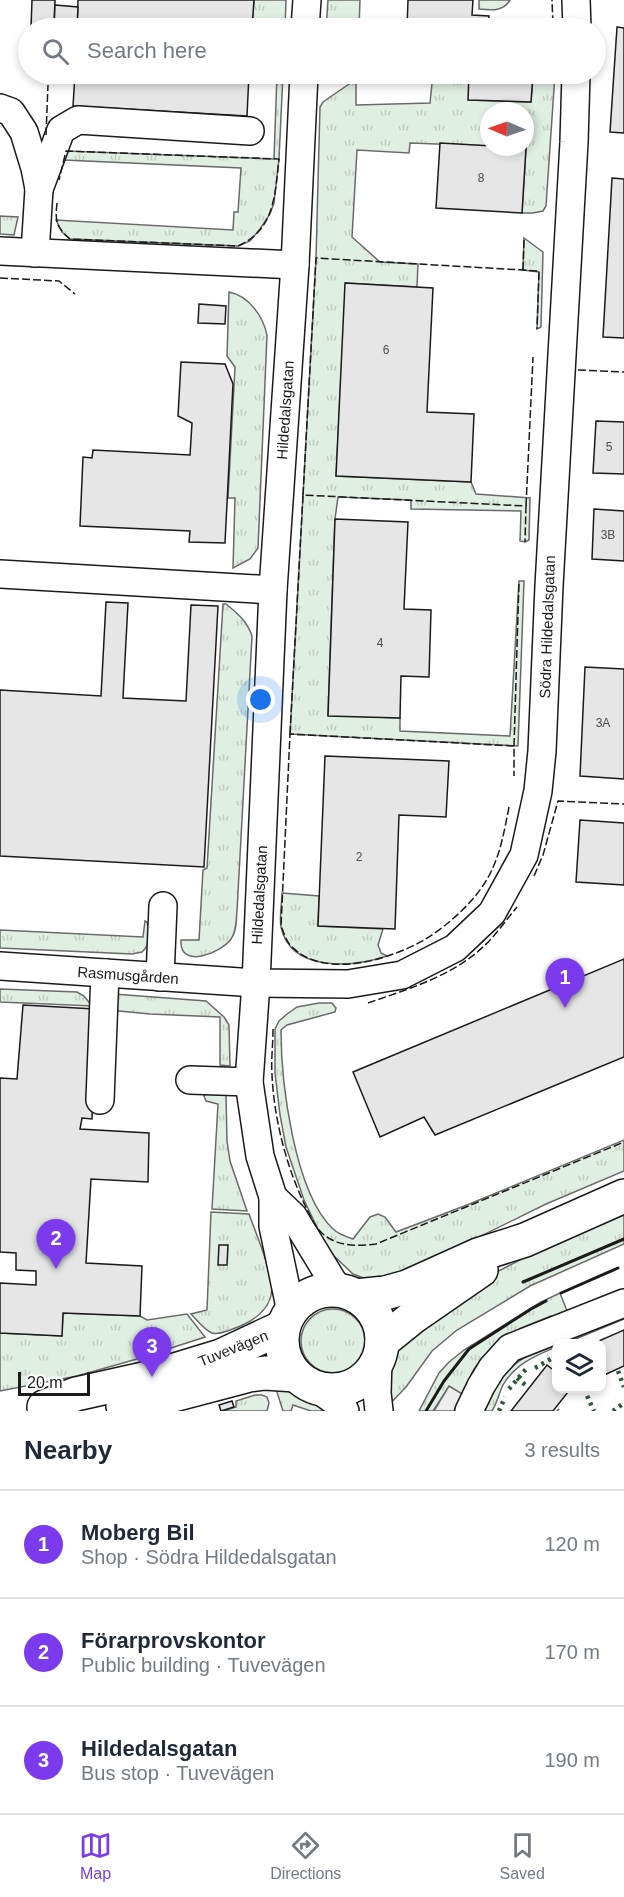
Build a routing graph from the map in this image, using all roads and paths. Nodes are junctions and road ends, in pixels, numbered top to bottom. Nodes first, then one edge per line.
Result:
1 (307, 0) edge
2 (576, 0) edge
3 (306, 18) edge
4 (577, 18) edge
5 (303, 84) edge
6 (576, 84) edge
7 (0, 108) edge
8 (250, 130) dead end
9 (39, 189) junction
10 (0, 251) edge
11 (35, 253) junction
12 (295, 266) junction
13 (0, 574) edge
14 (273, 590) junction
15 (163, 906) dead end
16 (0, 966) edge
17 (105, 973) junction
18 (160, 977) junction
19 (256, 983) junction
20 (190, 1080) dead end
21 (249, 1082) junction
22 (100, 1100) dead end
23 (624, 1196) edge
24 (273, 1197) junction
25 (525, 1240) junction
26 (347, 1293) junction
27 (624, 1303) edge
28 (287, 1319) junction
29 (380, 1351) junction
30 (305, 1381) junction
31 (31, 1409) edge
32 (82, 1411) edge
33 (345, 1411) edge
34 (379, 1411) edge
35 (469, 1411) edge

1 - 3 street
2 - 4 street
5 - 12 street, Hildedalsgatan
6 - 19 street, Södra Hildedalsgatan
7 - 9 street
8 - 9 street
9 - 11 street
10 - 11 street
11 - 12 street
12 - 14 street, Hildedalsgatan
13 - 14 street
14 - 19 street, Hildedalsgatan
15 - 18 street
16 - 17 street, Rasmusgården
17 - 18 street, Rasmusgården
17 - 22 street
18 - 19 street, Rasmusgården
19 - 21 street, Hildedalsgatan
20 - 21 street
21 - 24 street, Hildedalsgatan
23 - 25 main road, Tuvevägen
24 - 26 street, Hildedalsgatan
24 - 28 street, Hildedalsgatan
25 - 26 main road, Tuvevägen
25 - 29 main road, Tuvevägen
26 - 28 main road, Tuvevägen
26 - 29 main road
27 - 35 street
28 - 30 main road, Tuvevägen
28 - 31 main road, Tuvevägen
29 - 30 main road, Tuvevägen
29 - 34 street
30 - 32 main road, Tuvevägen
30 - 33 street
31 - 32 main road, Tuvevägen

